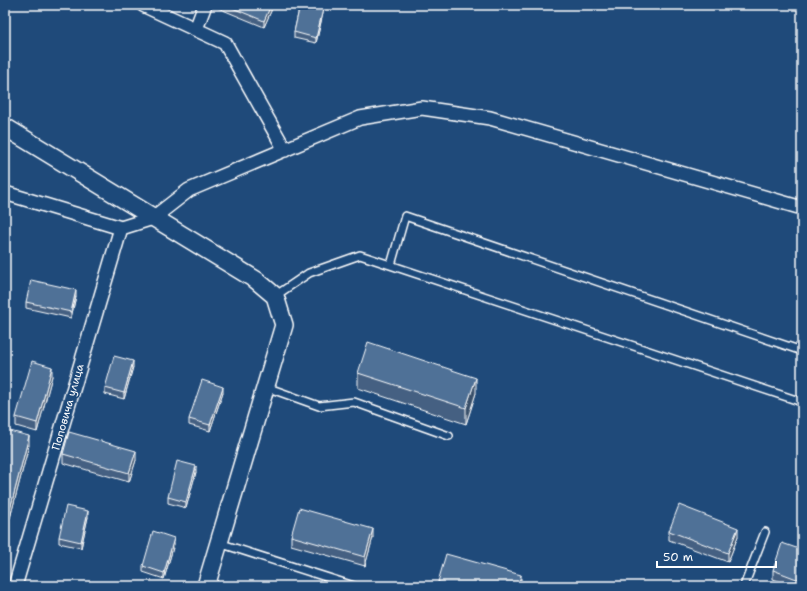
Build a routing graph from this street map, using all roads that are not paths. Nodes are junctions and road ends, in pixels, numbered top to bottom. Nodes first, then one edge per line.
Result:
1 (143, 5) edge
2 (205, 5) edge
3 (196, 29) junction
4 (5, 126) edge
5 (285, 150) junction
6 (5, 194) edge
7 (802, 208) edge
8 (153, 218) junction
9 (121, 228) junction
10 (391, 266) junction
11 (275, 296) junction
12 (802, 351) edge
13 (265, 387) junction
14 (802, 402) edge
15 (449, 436) dead end
16 (765, 532) dead end
17 (219, 543) junction
18 (15, 586) edge
19 (206, 586) edge
20 (354, 586) edge
21 (744, 586) edge

1 - 3 street
2 - 3 street
3 - 5 street
4 - 8 street
5 - 7 street
5 - 8 street
6 - 9 street
8 - 9 street
8 - 11 street
9 - 18 street, Поповича улица
10 - 11 lane
10 - 12 lane
10 - 14 lane
11 - 13 street
13 - 15 lane
13 - 17 street
16 - 21 lane
17 - 19 street
17 - 20 lane

